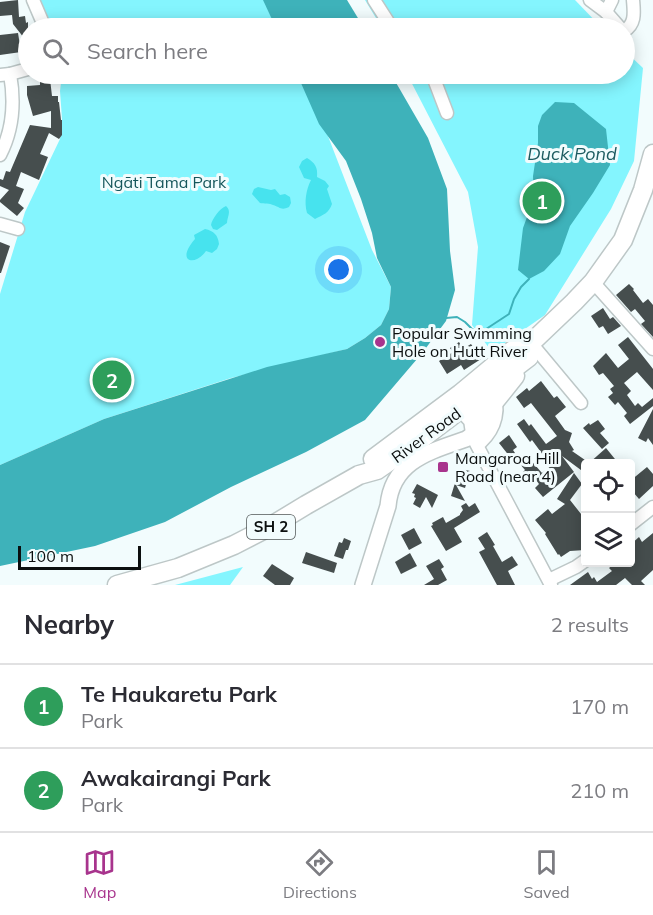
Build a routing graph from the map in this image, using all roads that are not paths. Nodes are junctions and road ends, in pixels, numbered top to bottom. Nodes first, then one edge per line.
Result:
1 (33, 0) edge
2 (374, 0) edge
3 (590, 0) edge
4 (612, 0) edge
5 (633, 0) edge
6 (606, 12) junction
7 (41, 18) edge
8 (386, 18) edge
9 (611, 18) edge
10 (633, 18) edge
11 (5, 75) edge
12 (436, 84) edge
13 (447, 113) dead end
14 (653, 154) edge
15 (0, 155) edge
16 (0, 224) edge
17 (18, 229) dead end
18 (593, 282) junction
19 (653, 349) edge
20 (530, 350) junction
21 (482, 389) junction
22 (581, 403) dead end
23 (462, 408) junction
24 (474, 438) junction
25 (359, 476) junction
26 (653, 507) edge
27 (635, 521) edge
28 (581, 563) edge
29 (550, 583) edge
30 (117, 585) edge
31 (363, 585) edge

1 - 7 street
2 - 8 street
3 - 6 street
4 - 6 street
5 - 10 street
6 - 9 street
11 - 15 street
12 - 13 street
14 - 18 highway, SH 2
16 - 17 street
18 - 19 street
18 - 20 highway, SH 2
20 - 21 highway
20 - 21 highway, SH 2
20 - 22 street
21 - 23 highway, River Road / SH 2
21 - 24 main road
21 - 25 highway, River Road / SH 2
23 - 24 highway
23 - 25 highway, River Road / SH 2
24 - 29 street
24 - 31 main road
25 - 30 highway, River Road / SH 2
26 - 27 street
28 - 29 street

